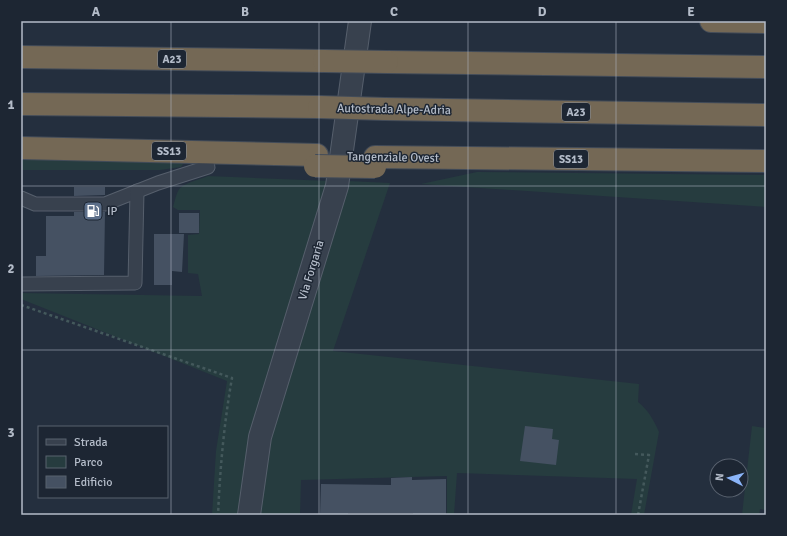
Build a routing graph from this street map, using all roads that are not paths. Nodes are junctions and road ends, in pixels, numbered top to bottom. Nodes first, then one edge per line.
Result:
1 (360, 21) edge
2 (711, 21) edge
3 (766, 22) edge
4 (21, 57) edge
5 (766, 67) edge
6 (21, 104) edge
7 (766, 115) edge
8 (21, 148) edge
9 (316, 161) junction
10 (766, 161) edge
11 (208, 167) joint
12 (137, 190) junction
13 (21, 198) edge
14 (21, 284) edge
15 (249, 515) edge

1 - 15 street, Via Forgaria
2 - 3 highway
4 - 5 highway, A23, bridge
6 - 7 highway, Autostrada Alpe-Adria / A23, bridge
8 - 9 highway, Tangenziale Ovest / SS13
9 - 10 highway, Tangenziale Ovest / SS13
9 - 11 highway
11 - 12 lane
12 - 13 lane
12 - 14 lane

